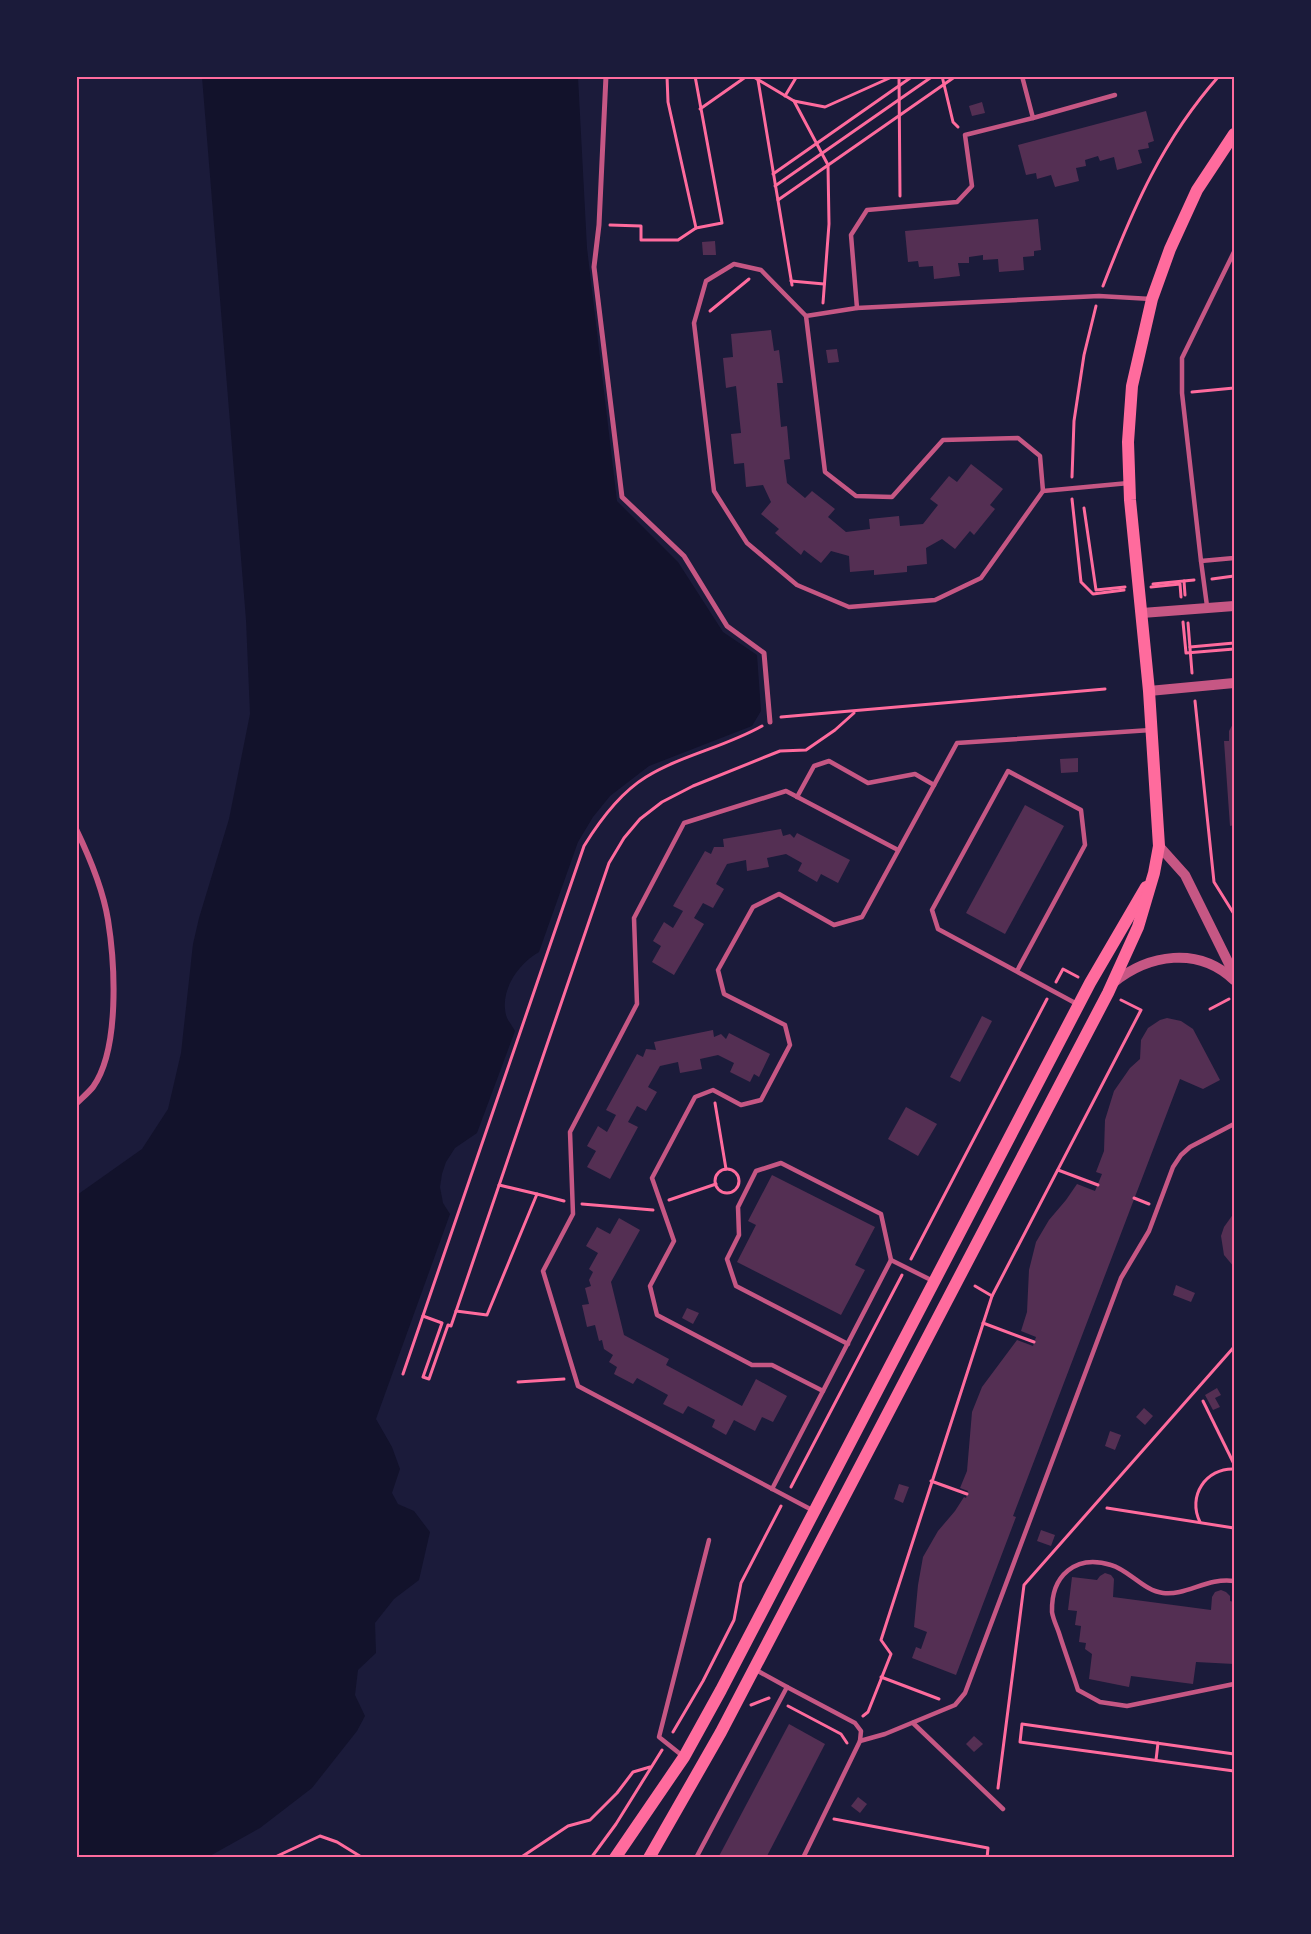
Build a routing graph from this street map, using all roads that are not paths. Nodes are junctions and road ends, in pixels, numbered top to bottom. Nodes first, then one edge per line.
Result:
1 (606, 76) edge
2 (1022, 76) edge
3 (1116, 95) dead end
4 (1033, 118) junction
5 (1234, 134) edge
6 (1234, 252) edge
7 (1152, 299) junction
8 (857, 308) junction
9 (807, 315) junction
10 (1130, 483) junction
11 (1043, 491) junction
12 (1234, 558) edge
13 (1201, 561) junction
14 (1234, 606) edge
15 (1207, 608) junction
16 (1142, 613) junction
17 (1234, 683) edge
18 (1149, 691) junction
19 (770, 722) road end
20 (1151, 730) junction
21 (934, 785) junction
22 (797, 797) junction
23 (76, 829) edge
24 (1159, 846) junction
25 (898, 850) junction
26 (1154, 873) junction
27 (1231, 961) edge
28 (1017, 971) junction
29 (1234, 974) edge
30 (1234, 980) edge
31 (1112, 983) junction
32 (1079, 1005) junction
33 (76, 1104) edge
34 (1234, 1124) edge
35 (891, 1260) junction
36 (935, 1282) junction
37 (848, 1344) junction
38 (823, 1392) junction
39 (772, 1489) junction
40 (815, 1511) junction
41 (709, 1540) dead end
42 (1234, 1581) edge
43 (754, 1669) junction
44 (1234, 1684) edge
45 (787, 1687) junction
46 (913, 1723) junction
47 (860, 1741) junction
48 (684, 1757) junction
49 (1003, 1809) dead end
50 (615, 1857) edge
51 (649, 1857) edge
52 (696, 1857) edge
53 (803, 1857) edge

1 - 19 street
2 - 4 lane
3 - 4 lane
4 - 8 lane
5 - 7 main road
6 - 13 lane
7 - 8 lane
7 - 10 main road
8 - 9 lane
9 - 11 lane
9 - 11 lane
10 - 11 lane
10 - 16 main road
12 - 13 lane
13 - 15 lane
14 - 15 street
15 - 16 street
16 - 18 main road
17 - 18 street
18 - 20 main road
20 - 21 lane
20 - 24 main road
21 - 22 lane
21 - 25 lane
22 - 25 lane
22 - 39 lane
23 - 33 street
24 - 26 main road
24 - 27 street
25 - 38 lane
26 - 31 main road
26 - 32 main road
27 - 29 street
28 - 28 lane
28 - 32 lane
30 - 31 street
31 - 43 main road
32 - 36 main road
34 - 46 lane
35 - 36 lane
35 - 37 lane
35 - 37 lane
36 - 40 main road
37 - 38 lane
38 - 39 lane
39 - 40 lane
40 - 48 main road
41 - 48 lane
42 - 44 lane
43 - 45 lane
43 - 51 main road
45 - 47 lane
45 - 52 lane
46 - 47 lane
46 - 49 lane
47 - 53 lane
48 - 50 main road

